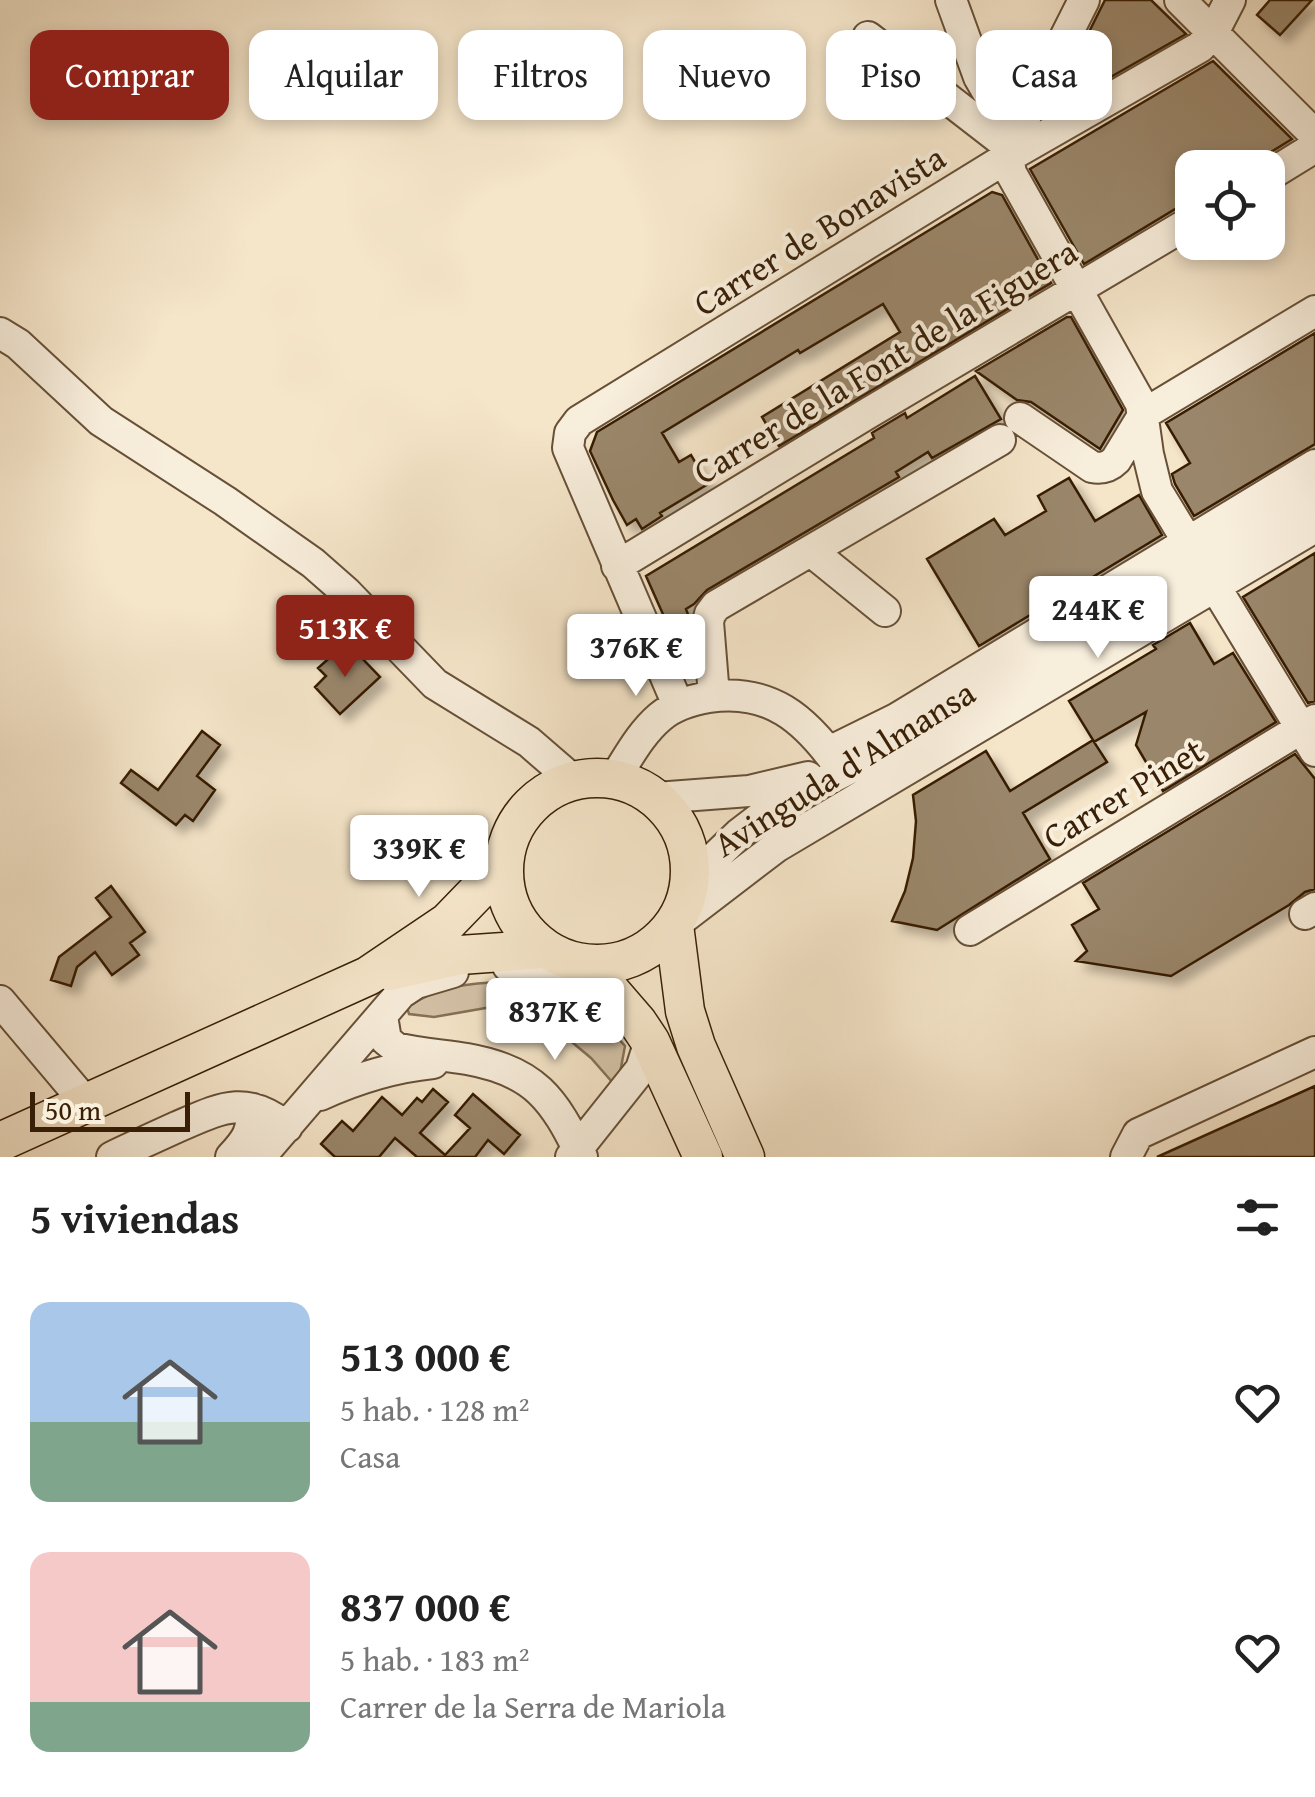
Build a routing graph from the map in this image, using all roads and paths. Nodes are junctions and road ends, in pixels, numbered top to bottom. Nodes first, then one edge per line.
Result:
1 (951, 0) edge
2 (1084, 0) edge
3 (1180, 0) edge
4 (1230, 0) edge
5 (1213, 32) junction
6 (956, 103) edge
7 (1315, 135) edge
8 (1012, 145) junction
9 (1315, 147) edge
10 (1285, 166) edge
11 (1175, 230) edge
12 (1078, 289) junction
13 (1315, 312) edge
14 (2, 337) edge
15 (1144, 414) junction
16 (1315, 465) edge
17 (1315, 495) edge
18 (1315, 528) edge
19 (811, 550) junction
20 (1200, 565) junction
21 (618, 566) junction
22 (885, 611) dead end
23 (714, 696) junction
24 (678, 705) junction
25 (1310, 733) edge
26 (840, 762) junction
27 (614, 780) junction
28 (574, 781) junction
29 (656, 798) junction
30 (504, 864) junction
31 (690, 880) junction
32 (674, 924) junction
33 (970, 930) dead end
34 (545, 949) junction
35 (587, 964) junction
36 (368, 976) junction
37 (0, 1002) edge
38 (382, 1016) junction
39 (650, 1042) junction
40 (1315, 1052) edge
41 (466, 1059) junction
42 (310, 1099) junction
43 (86, 1103) junction
44 (253, 1109) junction
45 (287, 1127) junction
46 (0, 1142) edge
47 (576, 1154) edge
48 (112, 1157) edge
49 (232, 1157) edge
50 (260, 1157) edge
51 (703, 1157) edge
52 (745, 1157) edge
53 (1126, 1157) edge

1 - 8 street
2 - 8 street
3 - 5 street
4 - 5 street
5 - 7 street
5 - 8 street, Carrer de Bonavista
6 - 8 street
8 - 12 street
8 - 21 street, Carrer de Bonavista
9 - 10 street
11 - 12 street, Carrer de la Font de la Figuera
12 - 15 street
12 - 21 street, Carrer de la Font de la Figuera
13 - 15 street
14 - 28 street
15 - 19 street
15 - 20 street
16 - 20 street, Avinguda d'Almansa
17 - 20 street, Avinguda d'Almansa
18 - 20 street, Avinguda d'Almansa
19 - 22 street
19 - 23 street
20 - 25 street
20 - 26 street, Avinguda d'Almansa
20 - 32 street, Avinguda d'Almansa
21 - 24 street
23 - 24 street
23 - 26 street
24 - 27 street
25 - 33 street, Carrer Pinet
26 - 29 street, Avinguda d'Almansa
26 - 31 street, Avinguda d'Almansa
27 - 28 main road
27 - 29 main road
28 - 30 main road
29 - 31 main road
30 - 34 main road
30 - 36 main road
31 - 32 main road
32 - 35 main road
32 - 52 main road
34 - 35 main road
34 - 36 main road
35 - 38 street
35 - 39 main road
36 - 43 main road
37 - 43 street
38 - 41 street
38 - 42 street
39 - 47 street
39 - 51 main road
40 - 53 street
41 - 42 street
41 - 47 street
42 - 45 street
43 - 46 main road
44 - 45 street
44 - 48 street
44 - 49 street
45 - 50 street

